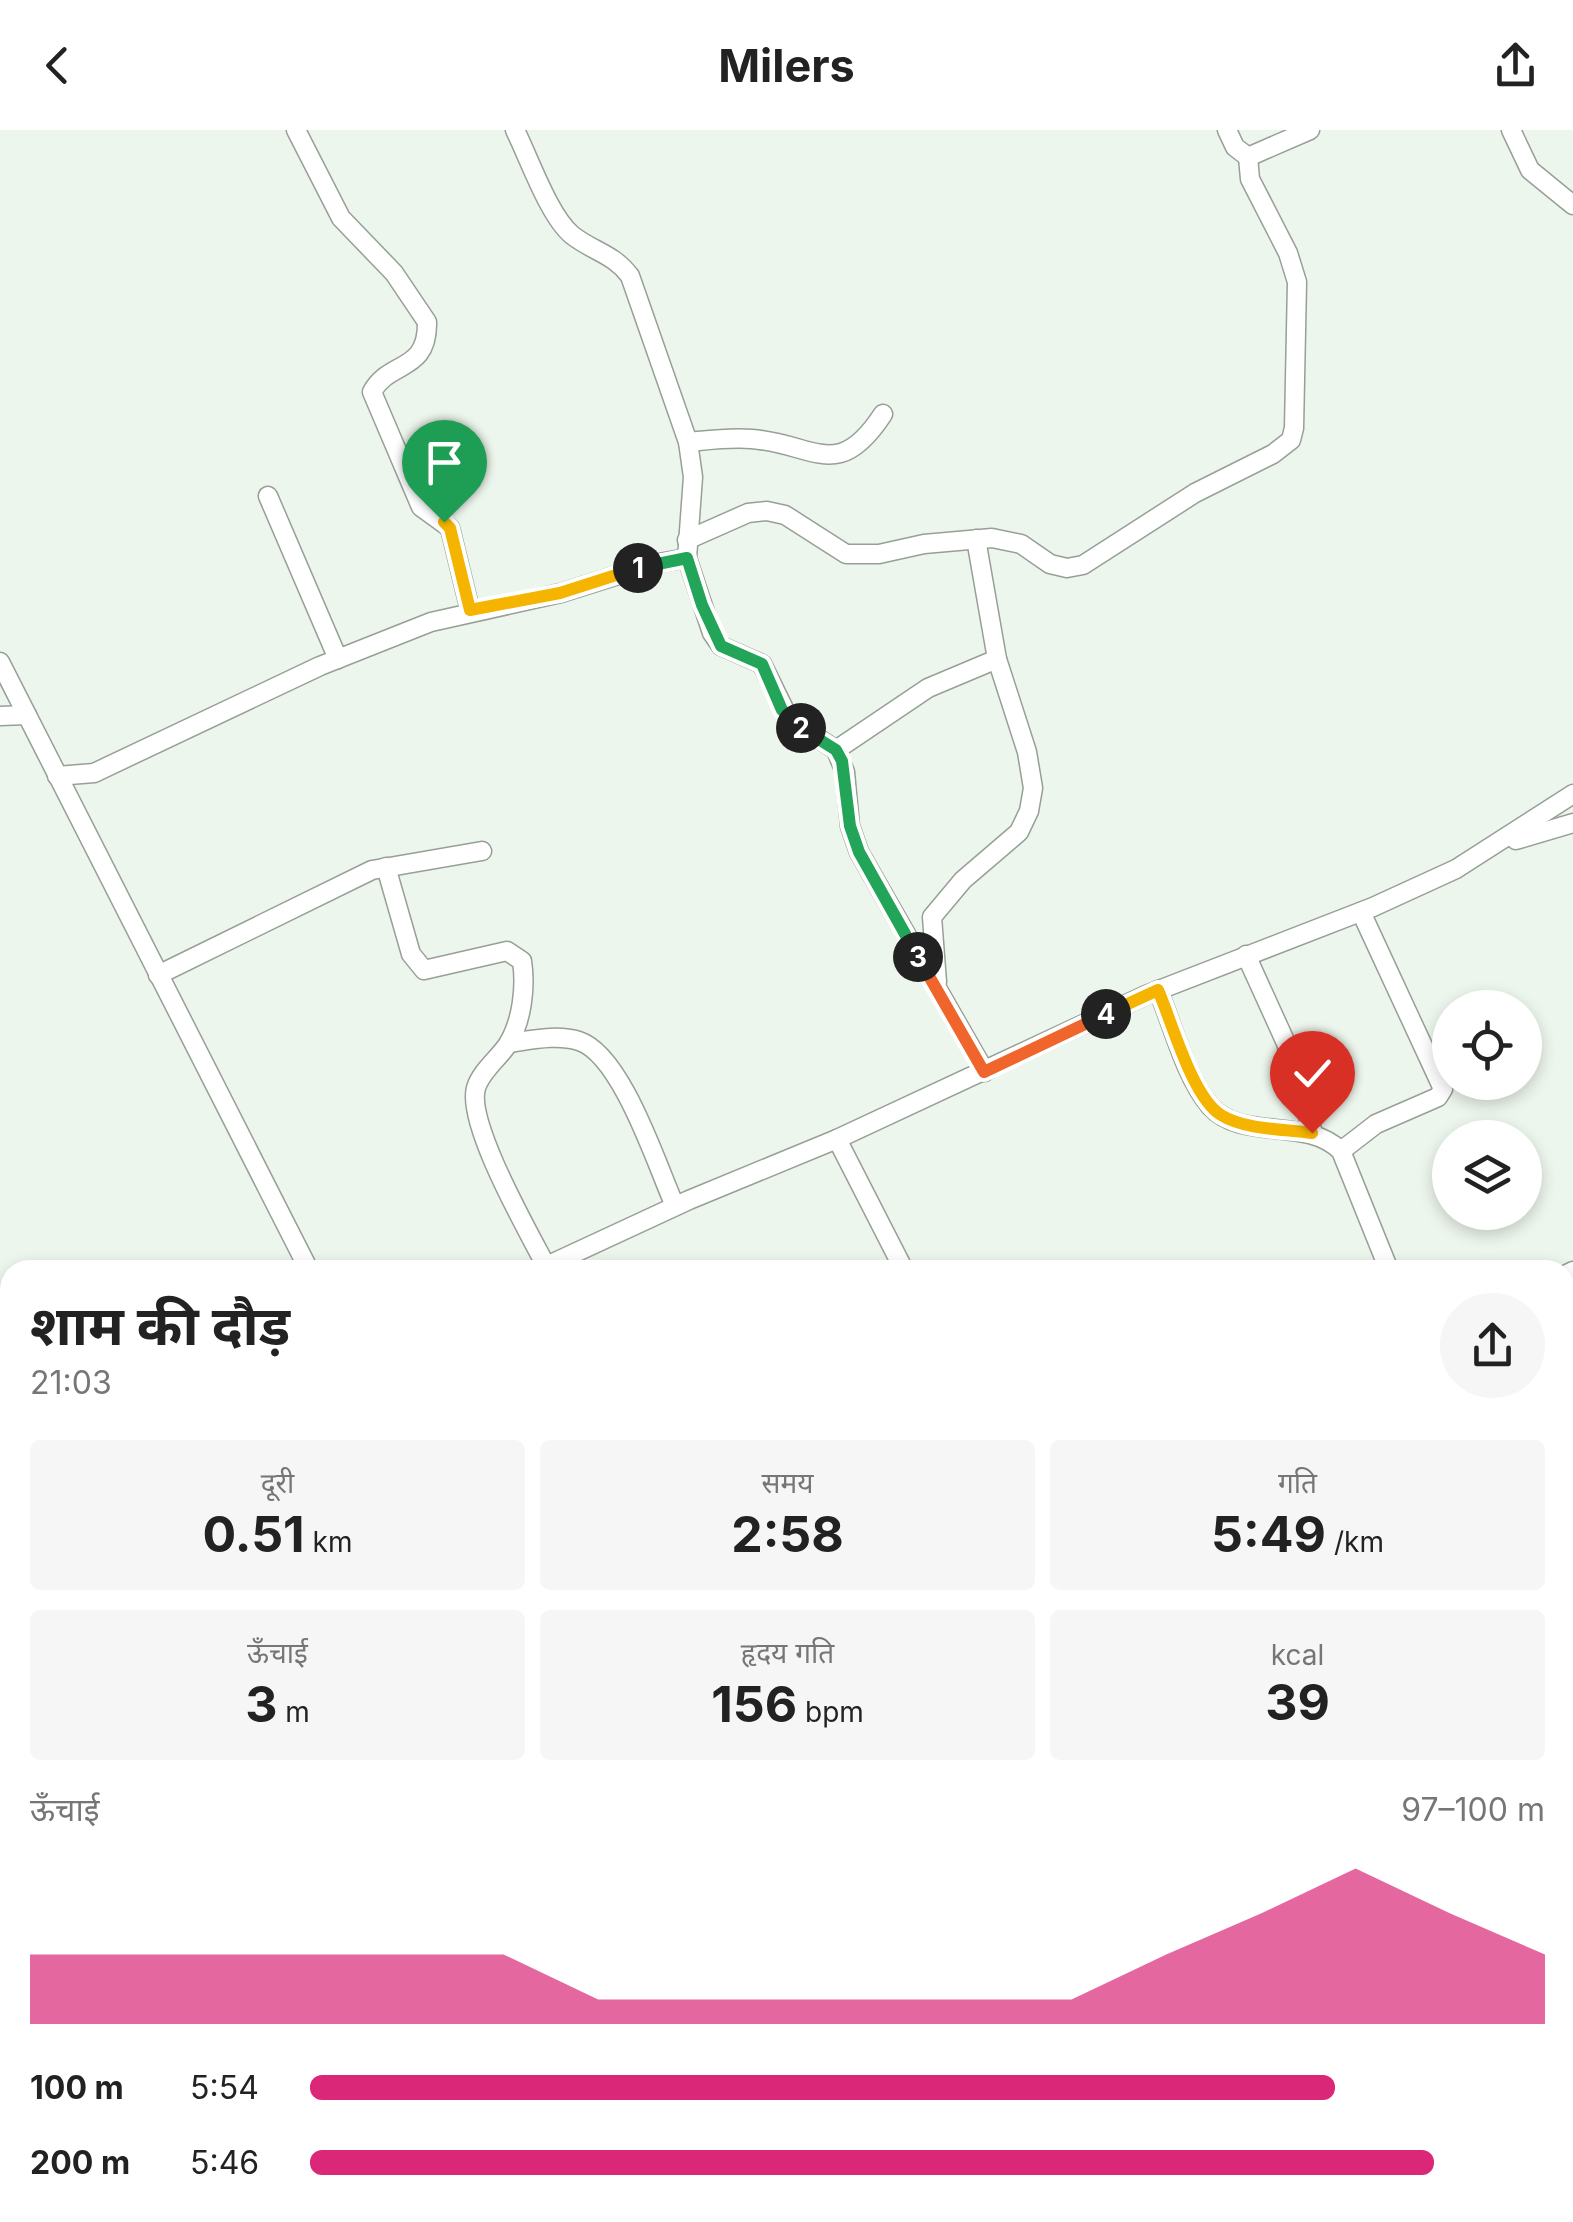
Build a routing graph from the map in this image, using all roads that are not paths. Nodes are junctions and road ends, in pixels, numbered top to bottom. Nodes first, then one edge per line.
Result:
1 (296, 130) edge
2 (515, 130) edge
3 (1227, 130) edge
4 (1310, 130) edge
5 (1510, 130) edge
6 (1248, 157) junction
7 (1573, 205) edge
8 (883, 414) dead end
9 (688, 442) junction
10 (268, 496) dead end
11 (976, 539) junction
12 (687, 549) junction
13 (470, 610) junction
14 (338, 658) junction
15 (997, 659) junction
16 (0, 662) edge
17 (0, 716) edge
18 (27, 716) junction
19 (836, 750) junction
20 (57, 776) junction
21 (1573, 794) edge
22 (1573, 823) edge
23 (1492, 848) junction
24 (482, 851) dead end
25 (386, 867) junction
26 (1361, 912) junction
27 (1246, 956) junction
28 (158, 975) junction
29 (1158, 990) junction
30 (938, 992) junction
31 (509, 1043) junction
32 (984, 1072) junction
33 (1312, 1133) junction
34 (837, 1139) junction
35 (1341, 1151) junction
36 (676, 1206) junction
37 (304, 1260) edge
38 (538, 1260) edge
39 (559, 1260) edge
40 (899, 1260) edge
41 (1385, 1260) edge

1 - 13 street
2 - 9 street
3 - 6 street
4 - 6 street
5 - 7 street
6 - 11 street
8 - 9 street
9 - 12 street
10 - 14 street
11 - 12 street
11 - 15 street
12 - 13 street
12 - 19 street
13 - 14 street
14 - 20 street
15 - 19 street
15 - 30 street
16 - 18 street
17 - 18 street
18 - 20 street
19 - 30 street
20 - 28 street
21 - 23 street
22 - 23 street
23 - 26 street
24 - 25 street
25 - 28 street
25 - 31 street
26 - 27 street
26 - 35 street
27 - 29 street
27 - 33 street
28 - 37 street
29 - 32 street
29 - 33 street
30 - 32 street
31 - 36 street
31 - 38 street
32 - 34 street
33 - 35 street
34 - 36 street
34 - 40 street
35 - 41 street
36 - 39 street

